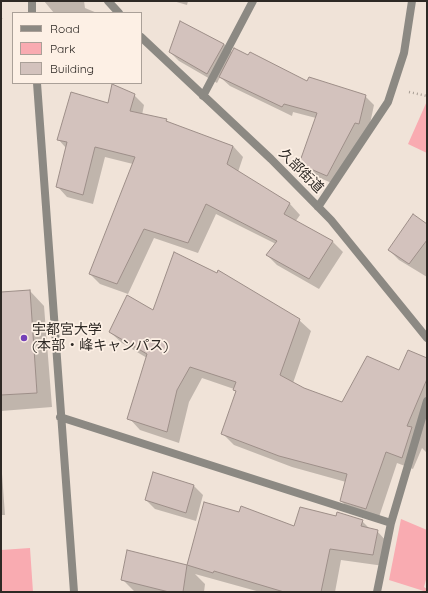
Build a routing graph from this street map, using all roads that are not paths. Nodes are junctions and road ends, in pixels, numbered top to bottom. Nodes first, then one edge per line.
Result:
1 (32, 1) edge
2 (108, 1) edge
3 (253, 1) edge
4 (412, 1) edge
5 (32, 12) edge
6 (118, 12) edge
7 (142, 39) edge
8 (37, 84) edge
9 (203, 96) junction
10 (318, 207) junction
11 (427, 338) edge
12 (427, 401) edge
13 (60, 417) junction
14 (391, 522) junction
15 (74, 592) edge
16 (377, 592) edge

1 - 5 street
2 - 6 street
3 - 9 street
4 - 10 street
7 - 9 street, 久部街道
8 - 13 street
9 - 10 street, 久部街道
10 - 11 street, 久部街道
12 - 14 street
13 - 14 street
13 - 15 street
14 - 16 street

